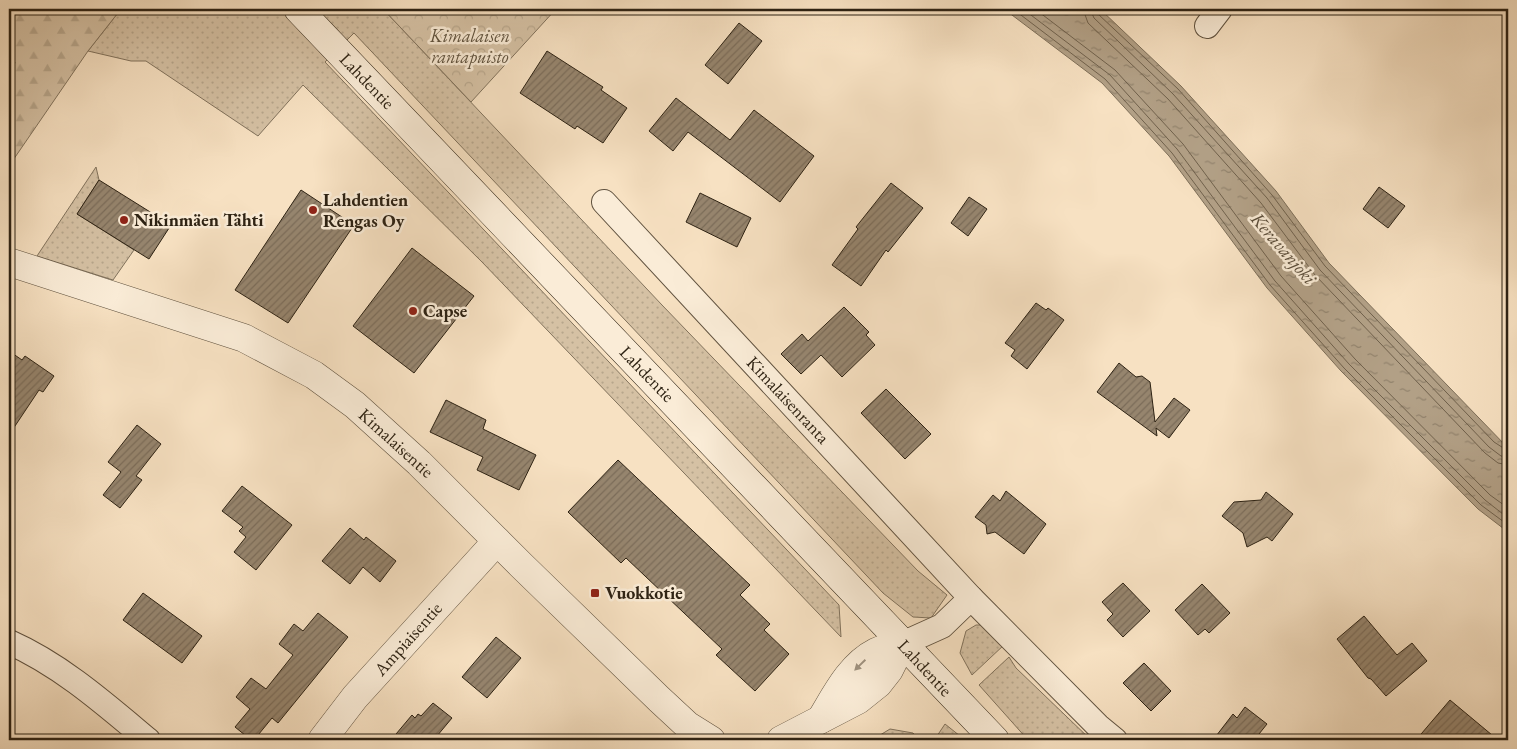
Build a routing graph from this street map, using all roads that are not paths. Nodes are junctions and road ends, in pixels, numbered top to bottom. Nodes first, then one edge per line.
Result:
1 (298, 9) edge
2 (604, 202) dead end
3 (9, 262) edge
4 (497, 541) junction
5 (971, 598) junction
6 (9, 642) edge
7 (902, 644) junction
8 (148, 740) edge
9 (322, 740) edge
10 (711, 740) edge
11 (781, 740) edge
12 (995, 740) edge
13 (1115, 740) edge

1 - 7 street, Lahdentie
2 - 5 street, Kimalaisenranta
3 - 4 street, Kimalaisentie
4 - 9 street, Ampiaisentie
4 - 10 street, Kimalaisentie
5 - 7 street
5 - 13 street, Kimalaisenranta
6 - 8 street
7 - 11 street
7 - 12 street, Lahdentie

